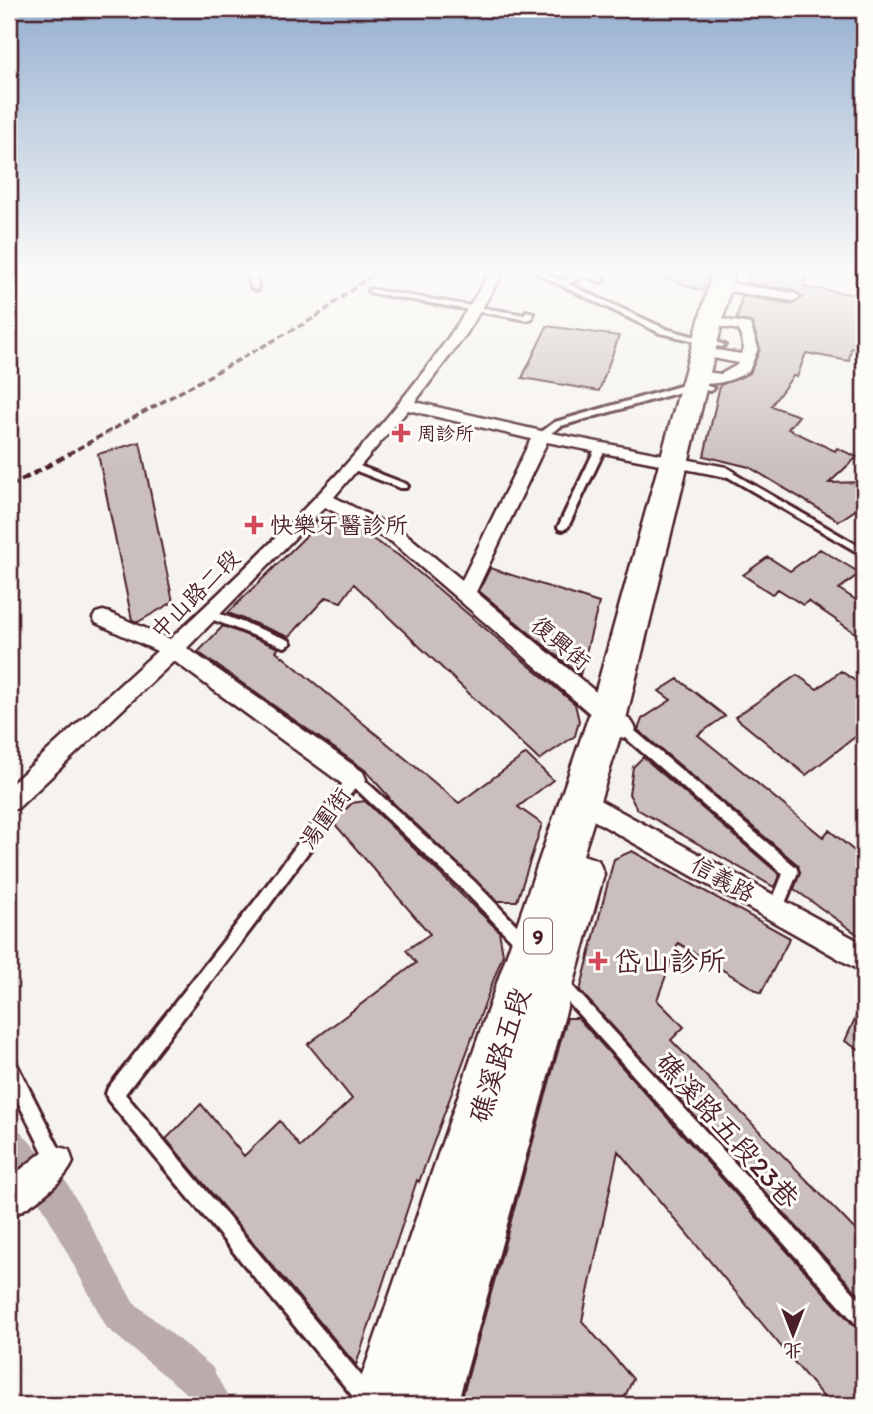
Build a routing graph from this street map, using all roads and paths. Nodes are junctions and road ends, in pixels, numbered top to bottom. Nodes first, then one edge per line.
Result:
1 (456, 336) edge
2 (672, 336) edge
3 (715, 336) edge
4 (735, 336) edge
5 (748, 336) edge
6 (710, 357) junction
7 (747, 360) junction
8 (404, 404) junction
9 (541, 436) junction
10 (601, 447) junction
11 (352, 466) junction
12 (697, 466) junction
13 (403, 486) dead end
14 (325, 499) junction
15 (563, 527) dead end
16 (864, 553) edge
17 (465, 594) junction
18 (210, 614) junction
19 (103, 618) dead end
20 (285, 643) dead end
21 (174, 650) junction
22 (616, 722) junction
23 (354, 779) junction
24 (9, 801) edge
25 (591, 806) junction
26 (776, 908) junction
27 (864, 959) edge
28 (543, 964) junction
29 (9, 1067) edge
30 (57, 1162) joint
31 (9, 1200) edge
32 (864, 1318) edge
33 (373, 1405) edge
34 (383, 1405) edge
35 (426, 1405) edge

1 - 8 street, 中山路二段
2 - 6 lane
3 - 6 main road, 9
4 - 6 street
5 - 7 street
6 - 7 street
6 - 7 street
6 - 9 lane
6 - 12 main road, 9
8 - 9 street
8 - 11 street, 中山路二段
9 - 10 street
9 - 17 street
10 - 12 street
10 - 15 lane
11 - 13 lane
11 - 14 street, 中山路二段
12 - 16 lane
12 - 22 main road, 礁溪路五段 / 9
14 - 17 street, 復興街
14 - 18 street, 中山路二段
17 - 22 street, 復興街
18 - 20 lane
18 - 21 street, 中山路二段
19 - 21 street, 湯圍街
21 - 23 street, 湯圍街
21 - 24 street, 中山路二段
22 - 25 main road, 礁溪路五段 / 9
22 - 26 lane
23 - 28 lane, 礁溪路五段23巷
23 - 33 lane, 湯圍街
25 - 26 street, 信義路
25 - 28 main road, 礁溪路五段 / 9
26 - 27 street, 信義路
28 - 32 lane, 礁溪路五段23巷
28 - 34 main road, 礁溪路五段 / 9
28 - 35 main road, 礁溪路五段 / 9
29 - 30 lane
30 - 31 street

